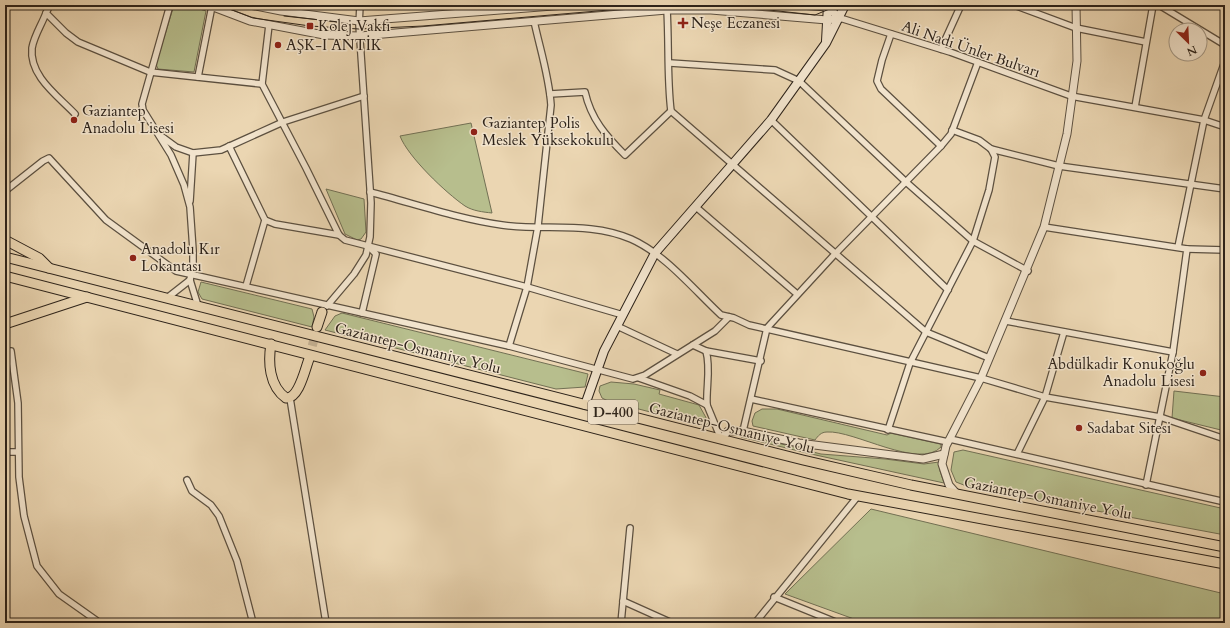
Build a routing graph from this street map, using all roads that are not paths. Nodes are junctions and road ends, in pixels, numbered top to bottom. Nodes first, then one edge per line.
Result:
1 (50, 5) edge
2 (170, 5) edge
3 (251, 5) edge
4 (360, 5) edge
5 (566, 5) edge
6 (800, 5) edge
7 (845, 5) edge
8 (961, 5) edge
9 (1014, 5) edge
10 (1076, 5) edge
11 (1153, 5) edge
12 (1159, 5) edge
13 (210, 6) edge
14 (532, 6) edge
15 (827, 6) edge
16 (667, 10) junction
17 (46, 13) junction
18 (840, 18) junction
19 (827, 20) junction
20 (359, 21) junction
21 (534, 21) junction
22 (269, 25) junction
23 (1076, 28) junction
24 (891, 34) junction
25 (360, 36) junction
26 (1146, 42) junction
27 (826, 43) junction
28 (1225, 45) edge
29 (941, 49) junction
30 (1225, 60) edge
31 (978, 62) junction
32 (670, 63) junction
33 (150, 72) junction
34 (198, 77) junction
35 (799, 81) junction
36 (262, 84) junction
37 (550, 94) junction
38 (364, 96) junction
39 (1071, 96) junction
40 (1135, 108) junction
41 (671, 111) junction
42 (75, 114) dead end
43 (770, 120) junction
44 (1204, 120) junction
45 (283, 122) junction
46 (1225, 127) edge
47 (952, 130) junction
48 (158, 133) junction
49 (229, 146) junction
50 (941, 146) junction
51 (991, 149) junction
52 (193, 153) junction
53 (733, 164) junction
54 (1059, 166) junction
55 (906, 182) junction
56 (1191, 185) junction
57 (1225, 189) edge
58 (5, 191) edge
59 (370, 192) junction
60 (190, 207) junction
61 (696, 207) junction
62 (871, 216) junction
63 (265, 220) junction
64 (538, 226) junction
65 (1044, 227) junction
66 (338, 235) junction
67 (5, 240) edge
68 (973, 241) junction
69 (368, 246) junction
70 (1178, 247) junction
71 (1187, 249) junction
72 (1225, 250) edge
73 (655, 252) junction
74 (835, 254) junction
75 (5, 257) edge
76 (50, 268) junction
77 (1028, 271) junction
78 (5, 276) edge
79 (191, 277) junction
80 (246, 286) junction
81 (527, 287) junction
82 (948, 290) junction
83 (797, 294) junction
84 (87, 297) junction
85 (167, 298) junction
86 (198, 306) junction
87 (325, 308) junction
88 (362, 312) junction
89 (623, 315) junction
90 (728, 317) junction
91 (1006, 321) junction
92 (5, 324) edge
93 (617, 326) junction
94 (317, 327) tunnel mouth
95 (767, 328) junction
96 (926, 332) junction
97 (1064, 332) junction
98 (271, 344) junction
99 (693, 345) junction
100 (509, 346) junction
101 (11, 351) dead end
102 (706, 351) junction
103 (1173, 352) junction
104 (677, 354) junction
105 (989, 358) junction
106 (308, 359) tunnel mouth
107 (761, 361) junction
108 (910, 363) junction
109 (597, 370) junction
110 (639, 378) junction
111 (980, 378) junction
112 (1045, 397) junction
113 (290, 398) junction
114 (752, 399) junction
115 (708, 404) junction
116 (585, 405) junction
117 (1160, 417) junction
118 (888, 430) junction
119 (743, 431) junction
120 (1225, 439) edge
121 (721, 440) junction
122 (949, 440) junction
123 (5, 452) edge
124 (17, 452) junction
125 (944, 454) junction
126 (1017, 454) junction
127 (186, 480) dead end
128 (1146, 485) junction
129 (957, 494) junction
130 (858, 496) junction
131 (1225, 502) edge
132 (630, 528) dead end
133 (1225, 547) edge
134 (1225, 564) edge
135 (774, 597) junction
136 (623, 601) junction
137 (100, 623) edge
138 (253, 623) edge
139 (326, 623) edge
140 (621, 623) edge
141 (672, 623) edge
142 (755, 623) edge
143 (838, 623) edge

1 - 17 street
2 - 33 street
3 - 20 street
4 - 20 street
5 - 14 street
6 - 15 street
7 - 18 main road
8 - 29 street
9 - 23 street
10 - 23 street
11 - 26 street
12 - 28 street
13 - 22 street
13 - 34 street
14 - 20 street
15 - 18 street
15 - 19 main road
16 - 19 street
16 - 21 street
16 - 32 street
17 - 33 street
17 - 42 street
18 - 19 street
18 - 24 street, Ali Nadi Ünler Bulvarı
18 - 27 main road
19 - 27 main road
20 - 25 street
21 - 25 street
21 - 37 street
22 - 25 street
22 - 36 street
23 - 26 street
23 - 39 street
24 - 29 street, Ali Nadi Ünler Bulvarı
24 - 50 street
25 - 38 street
26 - 40 street
27 - 35 main road
29 - 31 street, Ali Nadi Ünler Bulvarı
30 - 44 street
31 - 39 street, Ali Nadi Ünler Bulvarı
31 - 47 street
32 - 35 street
32 - 41 street
33 - 34 street
33 - 48 street
34 - 36 street
35 - 43 main road
35 - 55 street
36 - 45 street
37 - 41 street
37 - 64 street
38 - 45 street
38 - 59 street
39 - 40 street, Ali Nadi Ünler Bulvarı
39 - 54 street
40 - 44 street, Ali Nadi Ünler Bulvarı
41 - 53 street
43 - 53 main road
43 - 62 street
44 - 46 street, Ali Nadi Ünler Bulvarı
44 - 56 street
45 - 49 street
45 - 66 street
47 - 50 street
47 - 51 street
48 - 52 street
48 - 60 street
49 - 52 street
49 - 63 street
50 - 55 street
51 - 54 street
51 - 68 street
52 - 60 street
53 - 61 main road
53 - 74 street
54 - 56 street
54 - 65 street
55 - 62 street
55 - 68 street
56 - 57 street
56 - 70 street
58 - 79 street
59 - 64 street
59 - 69 street
60 - 79 street
61 - 73 main road
61 - 83 street
62 - 74 street
62 - 82 street
63 - 66 street
63 - 80 street
64 - 73 street
64 - 81 street
65 - 70 street
65 - 77 street
66 - 69 street
67 - 76 highway
68 - 77 street
68 - 82 street
69 - 81 street
69 - 87 street
69 - 88 street
70 - 71 street
71 - 72 street
71 - 103 street
73 - 89 main road
73 - 90 street
74 - 83 street
74 - 96 street
75 - 76 highway, Gaziantep-Osmaniye Yolu / D-400
76 - 85 highway, Gaziantep-Osmaniye Yolu / D-400
77 - 91 street
78 - 84 highway, D-400
79 - 80 street
79 - 85 street
79 - 86 street
80 - 87 street
81 - 89 street
81 - 100 street
82 - 96 street
83 - 95 street
84 - 92 highway
84 - 98 highway, D-400
85 - 86 highway, Gaziantep-Osmaniye Yolu / D-400
86 - 116 highway, Gaziantep-Osmaniye Yolu / D-400
87 - 88 street
87 - 94 highway
88 - 100 street
89 - 93 main road
90 - 95 street
90 - 99 street
91 - 97 street
91 - 105 street
93 - 104 street
93 - 109 main road
95 - 107 street
95 - 108 street
96 - 105 street
96 - 108 street
97 - 103 street
97 - 112 street
98 - 113 highway
98 - 130 highway, D-400
99 - 102 street
99 - 104 street
100 - 109 street
101 - 124 street
102 - 107 street
102 - 115 street
103 - 117 street
104 - 110 street
105 - 111 street
106 - 113 highway
107 - 114 street
108 - 111 street
108 - 118 street
109 - 110 street
109 - 116 main road
110 - 115 street
111 - 112 street
111 - 122 street
112 - 117 street
112 - 126 street
113 - 139 street
114 - 118 street
114 - 119 street
115 - 121 street
116 - 121 highway, Gaziantep-Osmaniye Yolu / D-400
117 - 120 street
117 - 128 street
118 - 122 street
119 - 121 street
119 - 125 street
121 - 129 highway, Gaziantep-Osmaniye Yolu / D-400
122 - 125 street
122 - 126 street
123 - 124 street
124 - 137 street
125 - 129 street
126 - 128 street
127 - 138 street
128 - 131 street
129 - 133 highway, Gaziantep-Osmaniye Yolu / D-400
130 - 134 highway, D-400
130 - 135 street
132 - 136 street
135 - 142 street
135 - 143 street
136 - 140 street
136 - 141 street

